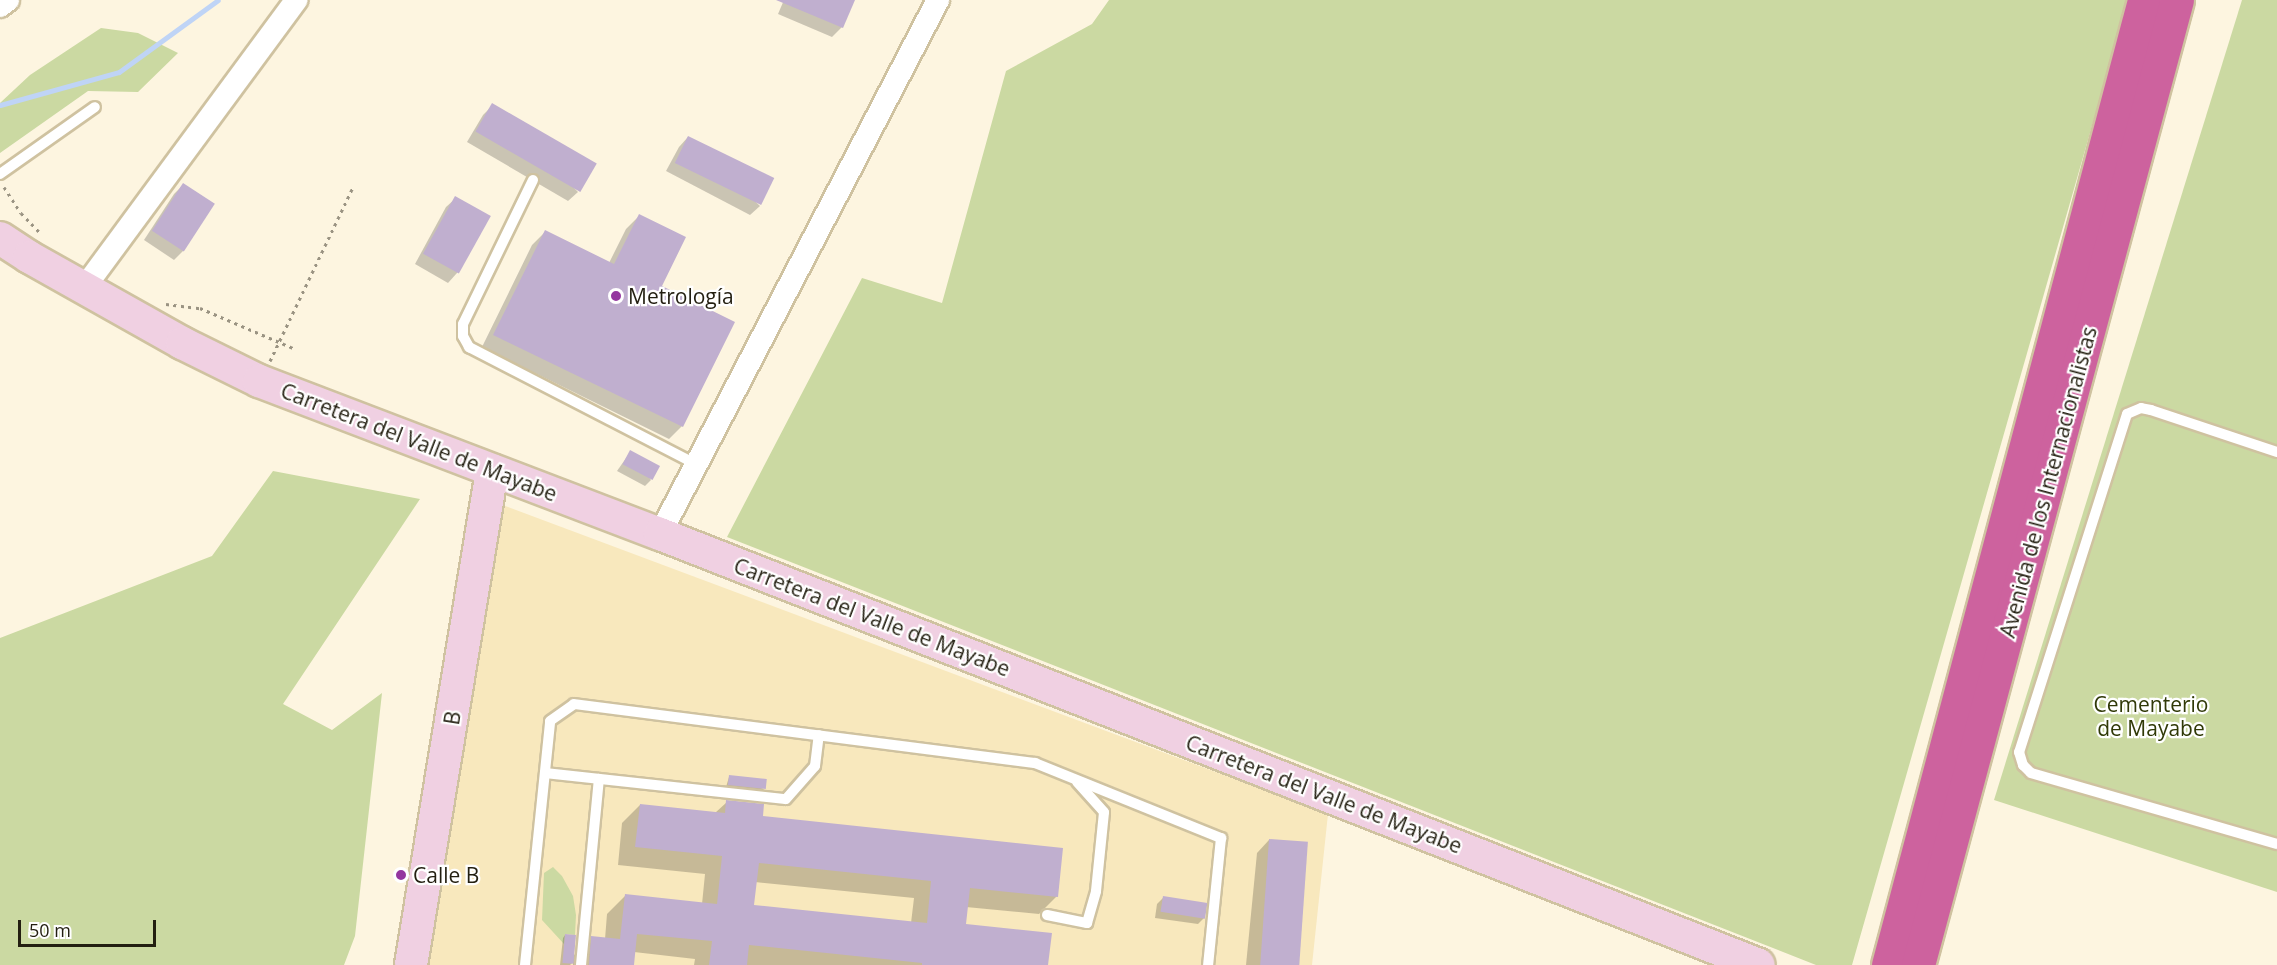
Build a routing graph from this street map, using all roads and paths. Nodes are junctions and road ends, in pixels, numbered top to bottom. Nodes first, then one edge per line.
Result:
1 (8, 0) edge
2 (296, 0) edge
3 (938, 0) edge
4 (2144, 0) edge
5 (2177, 0) edge
6 (0, 6) edge
7 (95, 107) dead end
8 (0, 174) edge
9 (533, 180) dead end
10 (0, 181) edge
11 (353, 187) dead end
12 (0, 238) edge
13 (48, 241) dead end
14 (84, 288) junction
15 (156, 303) dead end
16 (280, 343) junction
17 (293, 348) dead end
18 (259, 381) junction
19 (2277, 452) edge
20 (698, 465) junction
21 (492, 471) junction
22 (660, 534) junction
23 (819, 735) junction
24 (545, 773) junction
25 (599, 778) junction
26 (1075, 779) junction
27 (2277, 844) edge
28 (1047, 915) dead end
29 (1727, 959) edge
30 (411, 965) edge
31 (525, 965) edge
32 (581, 965) edge
33 (1208, 965) edge
34 (1759, 965) edge
35 (1888, 965) edge
36 (1918, 965) edge

1 - 6 street
2 - 14 street
3 - 20 street
4 - 35 highway, Avenida de los Internacionalistas
5 - 36 highway, Avenida de los Internacionalistas
7 - 8 lane
9 - 20 lane
10 - 13 path
11 - 16 path
12 - 14 main road, Carretera del Valle de Mayabe
14 - 18 main road, Carretera del Valle de Mayabe
15 - 16 path
16 - 17 path
16 - 18 path
18 - 21 main road, Carretera del Valle de Mayabe
19 - 27 lane
20 - 22 street
21 - 22 main road, Carretera del Valle de Mayabe
21 - 30 main road, B
22 - 29 main road, Carretera del Valle de Mayabe
23 - 24 lane
23 - 25 lane
23 - 26 lane
24 - 25 lane
24 - 31 lane
25 - 32 lane
26 - 28 lane
26 - 33 lane
29 - 34 main road, Carretera del Valle de Mayabe

